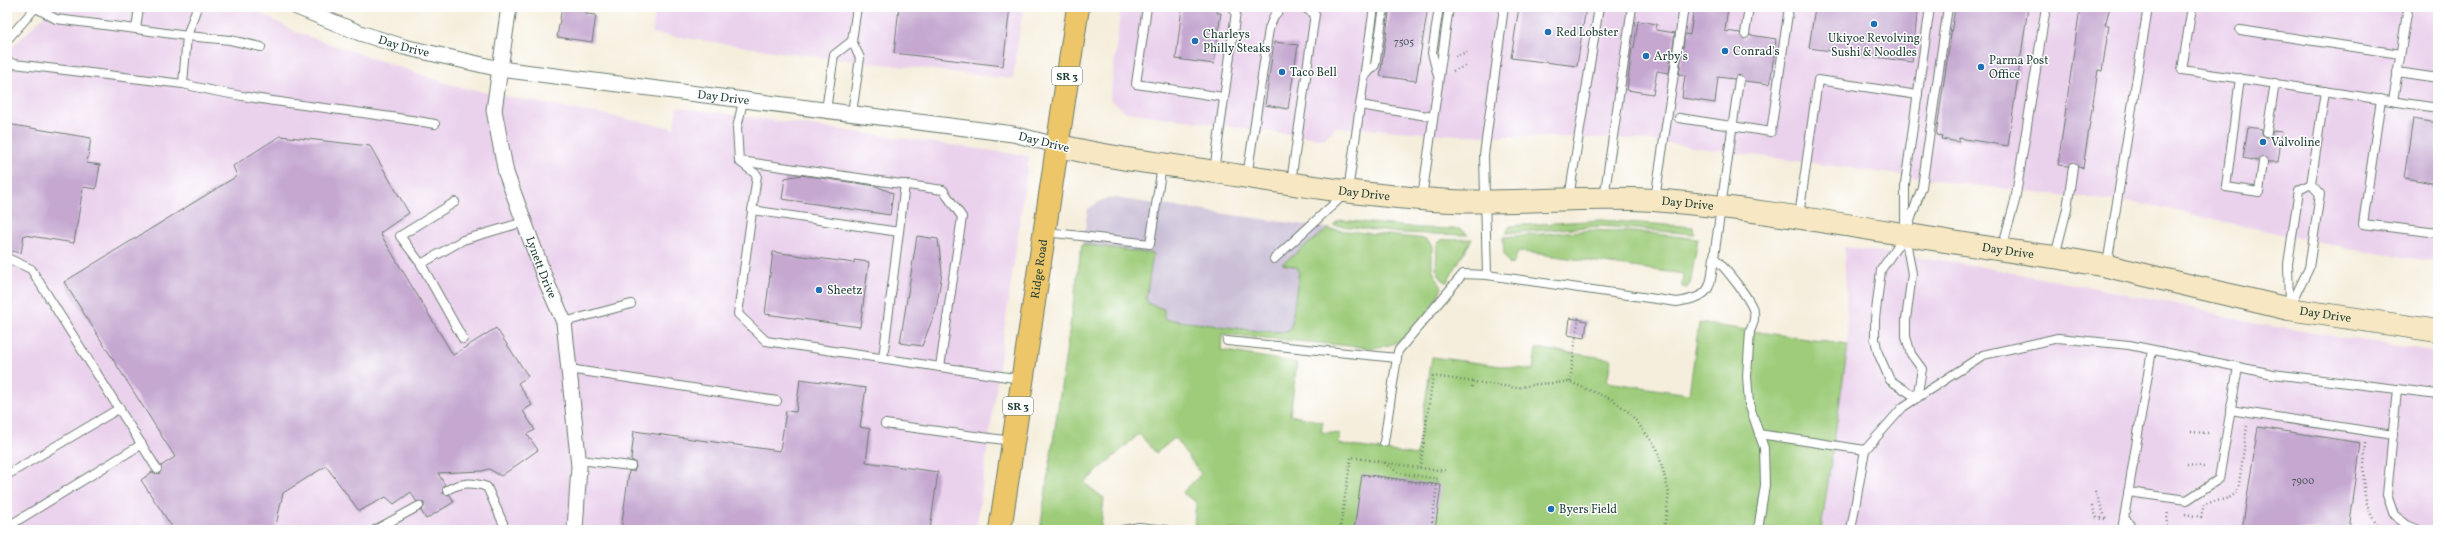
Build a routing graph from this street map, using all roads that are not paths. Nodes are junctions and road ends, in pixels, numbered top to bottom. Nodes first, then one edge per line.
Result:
1 (36, 7) edge
2 (139, 7) edge
3 (197, 7) edge
4 (297, 7) edge
5 (509, 7) edge
6 (857, 7) edge
7 (1078, 7) edge
8 (1147, 7) edge
9 (1231, 7) edge
10 (1282, 7) edge
11 (1303, 7) edge
12 (1374, 7) edge
13 (1384, 7) edge
14 (1439, 7) edge
15 (1449, 7) edge
16 (1504, 7) edge
17 (1599, 7) edge
18 (1632, 7) edge
19 (1684, 7) edge
20 (1749, 7) edge
21 (1789, 7) edge
22 (1930, 7) edge
23 (1948, 7) edge
24 (2046, 7) edge
25 (2148, 7) edge
26 (2192, 7) edge
27 (2408, 7) edge
28 (136, 29) junction
29 (2240, 30) dead end
30 (1745, 34) dead end
31 (188, 36) junction
32 (7, 40) edge
33 (852, 41) junction
34 (261, 47) dead end
35 (2400, 54) junction
36 (7, 61) edge
37 (500, 69) junction
38 (2397, 72) junction
39 (1364, 77) junction
40 (2240, 78) junction
41 (2438, 78) edge
42 (1439, 79) junction
43 (1739, 80) dead end
44 (183, 84) junction
45 (2274, 84) junction
46 (2325, 91) junction
47 (1918, 95) junction
48 (1224, 97) junction
49 (2381, 99) junction
50 (743, 101) junction
51 (2393, 101) junction
52 (1360, 105) junction
53 (2438, 108) edge
54 (826, 110) junction
55 (852, 113) junction
56 (1433, 117) junction
57 (1679, 118) dead end
58 (435, 124) dead end
59 (1733, 126) junction
60 (2267, 132) dead end
61 (1056, 145) junction
62 (739, 161) junction
63 (2263, 162) dead end
64 (1163, 164) junction
65 (2073, 167) dead end
66 (1214, 172) junction
67 (1247, 177) junction
68 (1291, 183) junction
69 (905, 184) junction
70 (2311, 184) junction
71 (1348, 191) junction
72 (1421, 198) junction
73 (1569, 198) junction
74 (1604, 198) junction
75 (1654, 200) junction
76 (1484, 201) junction
77 (455, 202) dead end
78 (1722, 208) junction
79 (752, 210) junction
80 (1798, 219) junction
81 (524, 222) junction
82 (899, 232) junction
83 (1043, 232) junction
84 (2438, 233) edge
85 (1905, 235) junction
86 (2002, 250) junction
87 (1714, 257) junction
88 (2054, 257) junction
89 (7, 258) edge
90 (1274, 258) dead end
91 (421, 264) junction
92 (2107, 266) junction
93 (1487, 275) junction
94 (631, 304) dead end
95 (2289, 309) junction
96 (564, 322) junction
97 (2438, 331) edge
98 (463, 339) dead end
99 (1227, 341) dead end
100 (2152, 350) junction
101 (883, 358) junction
102 (1397, 358) junction
103 (940, 367) junction
104 (2238, 367) junction
105 (569, 370) junction
106 (1022, 379) junction
107 (2397, 389) junction
108 (2438, 394) edge
109 (1917, 398) junction
110 (777, 401) dead end
111 (120, 408) junction
112 (2230, 410) junction
113 (885, 424) dead end
114 (1759, 434) junction
115 (2393, 435) junction
116 (1012, 441) junction
117 (1384, 442) dead end
118 (142, 444) junction
119 (1865, 450) junction
120 (579, 460) junction
121 (631, 466) dead end
122 (157, 468) dead end
123 (7, 475) edge
124 (447, 490) dead end
125 (2128, 492) junction
126 (419, 506) dead end
127 (2124, 518) junction
128 (7, 527) edge
129 (375, 530) edge
130 (502, 530) edge
131 (575, 530) edge
132 (1000, 530) edge
133 (1122, 530) edge
134 (1167, 530) edge
135 (1758, 530) edge
136 (1851, 530) edge
137 (2122, 530) edge
138 (2136, 530) edge
139 (2419, 530) edge

1 - 28 lane
1 - 32 lane
2 - 28 lane
3 - 31 lane
4 - 37 street, Day Drive
5 - 37 street, Lynett Drive
6 - 33 lane
7 - 61 main road, Ridge Road / SR 3
8 - 48 lane
9 - 48 lane
10 - 67 lane
11 - 68 lane
12 - 39 lane
13 - 39 lane
14 - 42 lane
15 - 42 lane
16 - 76 lane
17 - 73 lane
18 - 74 lane
19 - 75 lane
20 - 30 lane
21 - 59 lane
22 - 47 lane
23 - 85 lane
24 - 86 lane
25 - 92 lane
26 - 40 lane
27 - 35 lane
28 - 31 lane
29 - 35 lane
31 - 34 lane
31 - 44 lane
33 - 54 lane
33 - 55 lane
35 - 38 lane
36 - 44 lane
37 - 50 street, Day Drive
37 - 81 street, Lynett Drive
38 - 41 lane
38 - 51 lane
39 - 52 lane
40 - 45 lane
40 - 63 lane
42 - 56 lane
43 - 59 lane
44 - 58 lane
45 - 46 lane
45 - 60 lane
46 - 49 lane
46 - 70 lane
47 - 80 lane
47 - 85 lane
48 - 66 lane
49 - 51 lane
49 - 84 lane
50 - 54 street, Day Drive
50 - 62 lane
51 - 53 lane
52 - 56 lane
52 - 71 lane
54 - 55 street, Day Drive
55 - 61 street, Day Drive
56 - 72 lane
57 - 59 lane
59 - 78 lane
61 - 64 street, Day Drive
61 - 83 main road, Ridge Road / SR 3
62 - 69 lane
62 - 79 lane
64 - 66 street, Day Drive
64 - 83 lane
65 - 88 lane
66 - 67 street, Day Drive
67 - 68 street, Day Drive
68 - 71 street, Day Drive
69 - 82 lane
69 - 103 lane
70 - 95 lane
70 - 95 lane
71 - 72 street, Day Drive
71 - 90 lane
72 - 76 street, Day Drive
73 - 74 street, Day Drive
73 - 76 street, Day Drive
74 - 75 street, Day Drive
75 - 78 street, Day Drive
76 - 93 lane
77 - 91 lane
78 - 80 street, Day Drive
78 - 87 lane
79 - 82 lane
79 - 101 lane
80 - 85 street, Day Drive
81 - 91 lane
81 - 96 street, Lynett Drive
82 - 101 lane
83 - 106 main road, Ridge Road / SR 3
85 - 86 street, Day Drive
85 - 109 lane
85 - 109 lane
86 - 88 street, Day Drive
87 - 93 lane
87 - 114 lane
88 - 92 street, Day Drive
89 - 111 lane
91 - 98 lane
92 - 95 street, Day Drive
93 - 102 lane
94 - 96 lane
95 - 97 street, Day Drive
96 - 105 street, Lynett Drive
99 - 102 lane
100 - 104 lane
100 - 109 lane
100 - 125 lane
101 - 103 lane
102 - 117 lane
103 - 106 lane
104 - 107 lane
104 - 112 lane
105 - 110 lane
105 - 120 street, Lynett Drive
106 - 116 main road, Ridge Road / SR 3
107 - 108 lane
107 - 115 lane
109 - 119 lane
111 - 118 lane
111 - 123 lane
112 - 115 lane
112 - 125 lane
113 - 116 lane
114 - 119 lane
114 - 135 lane
115 - 139 lane
116 - 132 main road, Ridge Road / SR 3
118 - 122 lane
118 - 128 lane
119 - 136 lane
120 - 121 lane
120 - 131 street, Lynett Drive
124 - 130 lane
125 - 127 lane
126 - 129 lane
127 - 137 lane
127 - 138 lane
133 - 134 lane

